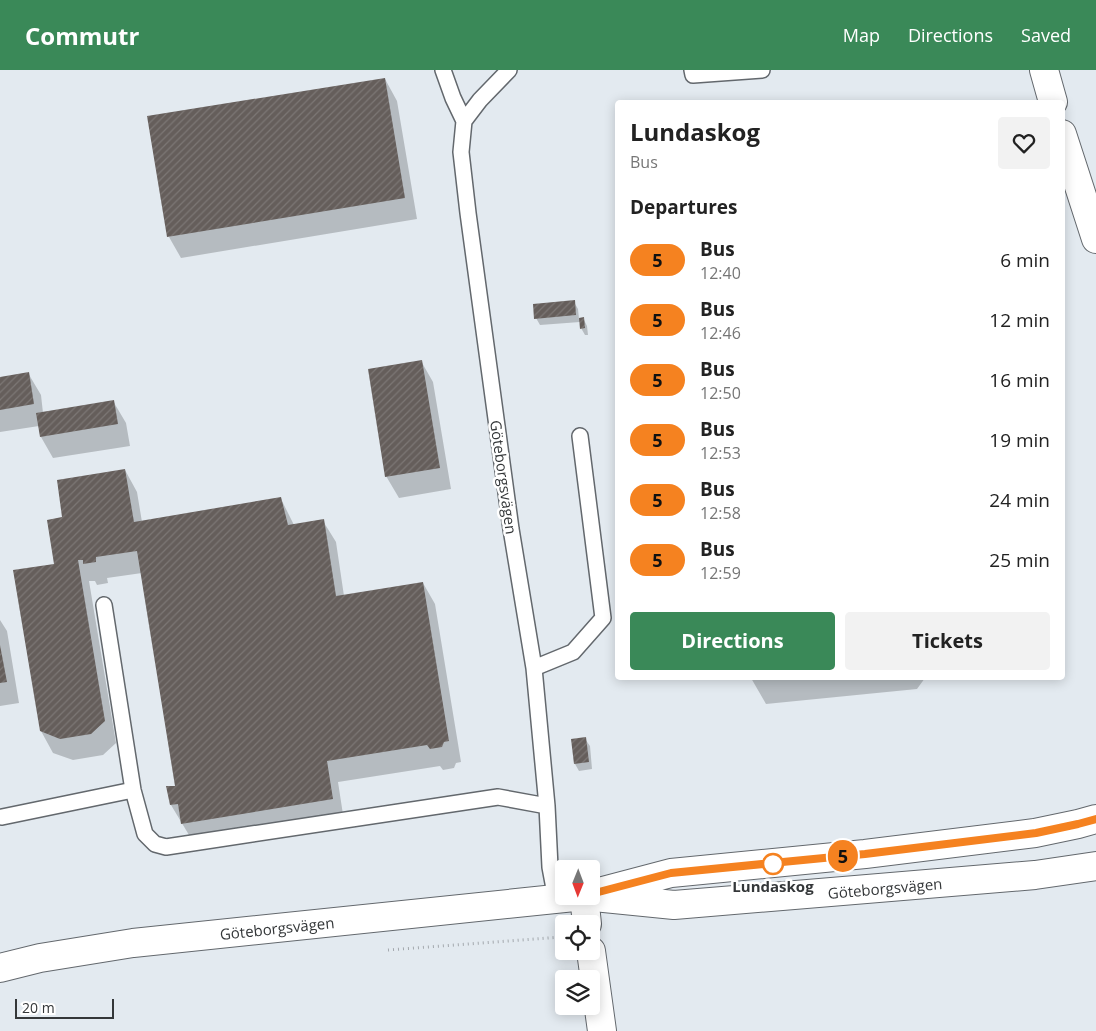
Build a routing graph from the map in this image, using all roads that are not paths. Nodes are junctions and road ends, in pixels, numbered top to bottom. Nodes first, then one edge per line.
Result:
1 (443, 70) edge
2 (509, 70) edge
3 (692, 70) edge
4 (762, 70) edge
5 (1044, 70) edge
6 (1052, 100) edge
7 (464, 121) junction
8 (1065, 143) edge
9 (1096, 239) edge
10 (580, 436) dead end
11 (104, 605) dead end
12 (534, 668) junction
13 (133, 790) junction
14 (547, 806) junction
15 (2, 817) dead end
16 (1096, 819) edge
17 (1096, 866) edge
18 (600, 892) edge
19 (555, 894) edge
20 (600, 898) edge
21 (555, 899) edge
22 (591, 960) edge
23 (0, 968) edge
24 (602, 1031) edge

1 - 7 lane
2 - 7 lane
3 - 4 lane
5 - 6 street
7 - 12 lane, Göteborgsvägen
8 - 9 street
10 - 12 lane
11 - 13 lane
12 - 14 lane, Göteborgsvägen
13 - 14 lane
13 - 15 lane
14 - 19 lane, Göteborgsvägen
16 - 18 street
17 - 20 street, Göteborgsvägen
21 - 23 street, Göteborgsvägen
22 - 24 street

